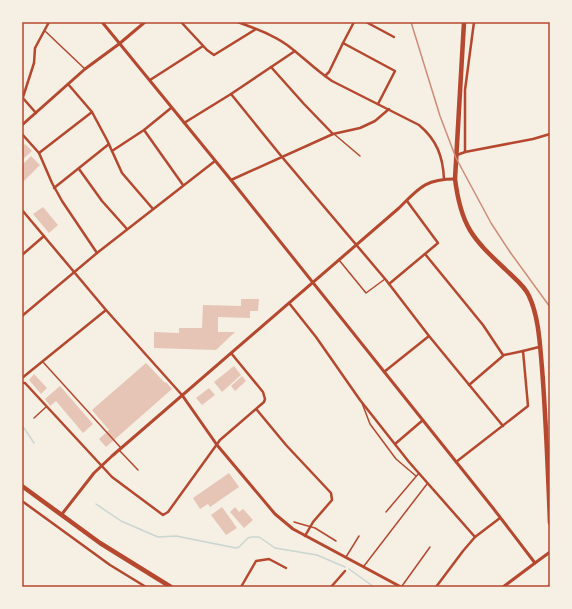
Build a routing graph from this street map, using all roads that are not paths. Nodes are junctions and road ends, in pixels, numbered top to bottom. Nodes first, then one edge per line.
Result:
1 (49, 22) edge
2 (102, 22) edge
3 (145, 22) edge
4 (181, 22) edge
5 (238, 22) edge
6 (354, 22) edge
7 (366, 22) edge
8 (464, 22) edge
9 (474, 22) edge
10 (370, 23) edge
11 (256, 29) junction
12 (44, 30) junction
13 (394, 37) dead end
14 (344, 43) junction
15 (119, 44) junction
16 (203, 46) junction
17 (295, 51) junction
18 (272, 67) junction
19 (85, 69) junction
20 (325, 76) junction
21 (150, 80) junction
22 (68, 84) junction
23 (231, 94) junction
24 (22, 97) edge
25 (378, 104) junction
26 (171, 108) junction
27 (389, 109) junction
28 (92, 112) junction
29 (36, 113) junction
30 (184, 123) junction
31 (22, 125) edge
32 (144, 130) junction
33 (22, 134) edge
34 (333, 134) junction
35 (550, 134) edge
36 (109, 144) junction
37 (112, 151) junction
38 (465, 152) junction
39 (39, 153) junction
40 (456, 155) junction
41 (360, 156) dead end
42 (282, 157) junction
43 (215, 160) junction
44 (79, 169) junction
45 (444, 179) junction
46 (231, 180) junction
47 (455, 180) junction
48 (183, 185) junction
49 (54, 188) junction
50 (406, 201) junction
51 (154, 209) junction
52 (22, 210) edge
53 (127, 229) junction
54 (44, 236) junction
55 (357, 245) junction
56 (97, 253) junction
57 (426, 254) junction
58 (22, 255) edge
59 (339, 260) junction
60 (74, 272) junction
61 (385, 279) junction
62 (312, 282) junction
63 (389, 284) junction
64 (289, 303) junction
65 (106, 310) junction
66 (22, 316) edge
67 (429, 336) junction
68 (540, 346) junction
69 (523, 351) junction
70 (231, 353) junction
71 (504, 355) junction
72 (42, 361) junction
73 (384, 372) junction
74 (22, 378) edge
75 (22, 383) edge
76 (469, 385) junction
77 (182, 395) junction
78 (360, 400) junction
79 (46, 407) junction
80 (257, 410) junction
81 (34, 418) dead end
82 (423, 420) junction
83 (503, 426) junction
84 (395, 444) junction
85 (217, 445) junction
86 (120, 449) junction
87 (456, 462) junction
88 (101, 466) junction
89 (138, 470) dead end
90 (417, 474) junction
91 (428, 483) junction
92 (22, 486) edge
93 (22, 501) edge
94 (386, 512) dead end
95 (62, 514) junction
96 (500, 518) junction
97 (294, 522) dead end
98 (550, 523) edge
99 (310, 527) junction
100 (305, 536) junction
101 (359, 536) dead end
102 (475, 537) junction
103 (336, 541) dead end
104 (430, 547) dead end
105 (550, 552) edge
106 (346, 557) junction
107 (535, 563) junction
108 (364, 566) junction
109 (286, 568) dead end
110 (345, 571) dead end
111 (146, 587) edge
112 (171, 587) edge
113 (241, 587) edge
114 (331, 587) edge
115 (401, 587) edge
116 (436, 587) edge
117 (503, 587) edge

1 - 12 street
2 - 15 street
3 - 15 street
4 - 16 street
5 - 11 street
6 - 14 street
7 - 10 street
8 - 40 highway
9 - 38 street
10 - 13 street
11 - 16 street
11 - 17 street
12 - 19 lane
12 - 24 street
14 - 20 street
14 - 25 street
15 - 19 street
15 - 21 street
16 - 21 street
17 - 18 street
17 - 20 street
18 - 23 street
18 - 34 street
19 - 22 street
20 - 25 street
21 - 26 street
22 - 28 street
22 - 29 street
23 - 30 street
23 - 42 street
24 - 29 street
25 - 27 street
26 - 30 street
26 - 32 street
27 - 34 street
27 - 45 street
28 - 36 street
28 - 39 street
29 - 31 street
30 - 43 street
32 - 37 street
32 - 48 street
33 - 39 street
34 - 41 lane
34 - 42 street
35 - 38 street
36 - 37 street
36 - 44 street
37 - 51 street
38 - 40 street
39 - 49 street
40 - 47 highway
42 - 46 street
42 - 55 street
43 - 46 street
43 - 48 street
44 - 49 street
44 - 53 street
45 - 47 street
45 - 50 street
46 - 62 street
47 - 68 highway
48 - 51 street
49 - 56 street
50 - 55 street
50 - 57 street
51 - 53 street
52 - 54 street
53 - 56 street
54 - 58 street
54 - 60 street
55 - 59 street
55 - 61 street
56 - 60 street
57 - 63 street
57 - 71 street
59 - 61 lane
59 - 62 street
60 - 65 street
60 - 66 street
61 - 63 street
62 - 64 street
62 - 73 street
63 - 67 street
64 - 70 street
64 - 78 street
65 - 72 street
65 - 77 street
67 - 73 street
67 - 76 street
68 - 69 street
68 - 98 highway
69 - 71 street
69 - 83 street
70 - 77 street
70 - 80 street
71 - 76 street
72 - 74 street
72 - 86 lane
73 - 82 street
75 - 79 street
76 - 83 street
77 - 85 street
77 - 86 street
78 - 84 street
78 - 90 lane
79 - 81 lane
79 - 88 street
80 - 85 street
80 - 99 street
82 - 84 street
82 - 87 street
83 - 87 street
84 - 90 street
85 - 88 street
85 - 100 street
86 - 88 street
86 - 89 lane
87 - 96 street
88 - 95 street
90 - 91 street
90 - 94 lane
91 - 102 street
91 - 108 lane
92 - 95 highway
93 - 111 street
95 - 112 highway
96 - 102 street
96 - 107 street
97 - 99 lane
99 - 100 street
99 - 103 lane
100 - 106 street
101 - 106 lane
102 - 116 street
104 - 115 lane
105 - 107 street
106 - 108 street
107 - 117 street
108 - 115 street
109 - 113 street
110 - 114 street

